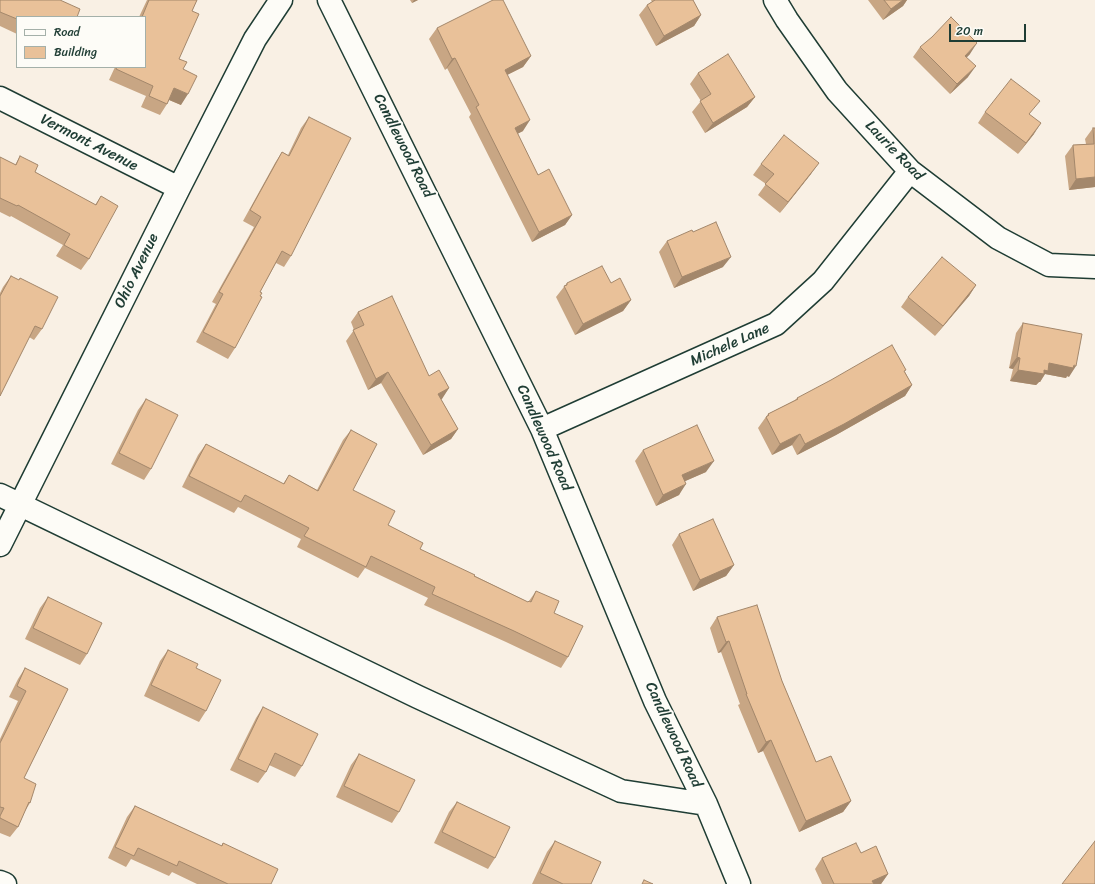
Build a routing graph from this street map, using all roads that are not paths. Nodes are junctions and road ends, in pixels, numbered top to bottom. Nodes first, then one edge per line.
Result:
1 (282, 0) edge
2 (330, 0) edge
3 (775, 0) edge
4 (0, 98) edge
5 (910, 171) junction
6 (179, 188) junction
7 (1095, 267) edge
8 (542, 429) junction
9 (0, 495) edge
10 (21, 506) junction
11 (0, 546) edge
12 (706, 804) junction
13 (0, 882) edge
14 (5, 884) edge
15 (739, 884) edge

1 - 6 street, Ohio Avenue
2 - 8 street, Candlewood Road
3 - 5 street, Laurie Road
4 - 6 street, Vermont Avenue
5 - 7 street, Laurie Road
5 - 8 street, Michele Lane
6 - 10 street, Ohio Avenue
8 - 12 street, Candlewood Road
9 - 10 street
10 - 11 street, Ohio Avenue
10 - 12 street
12 - 15 street, Candlewood Road
13 - 14 street

